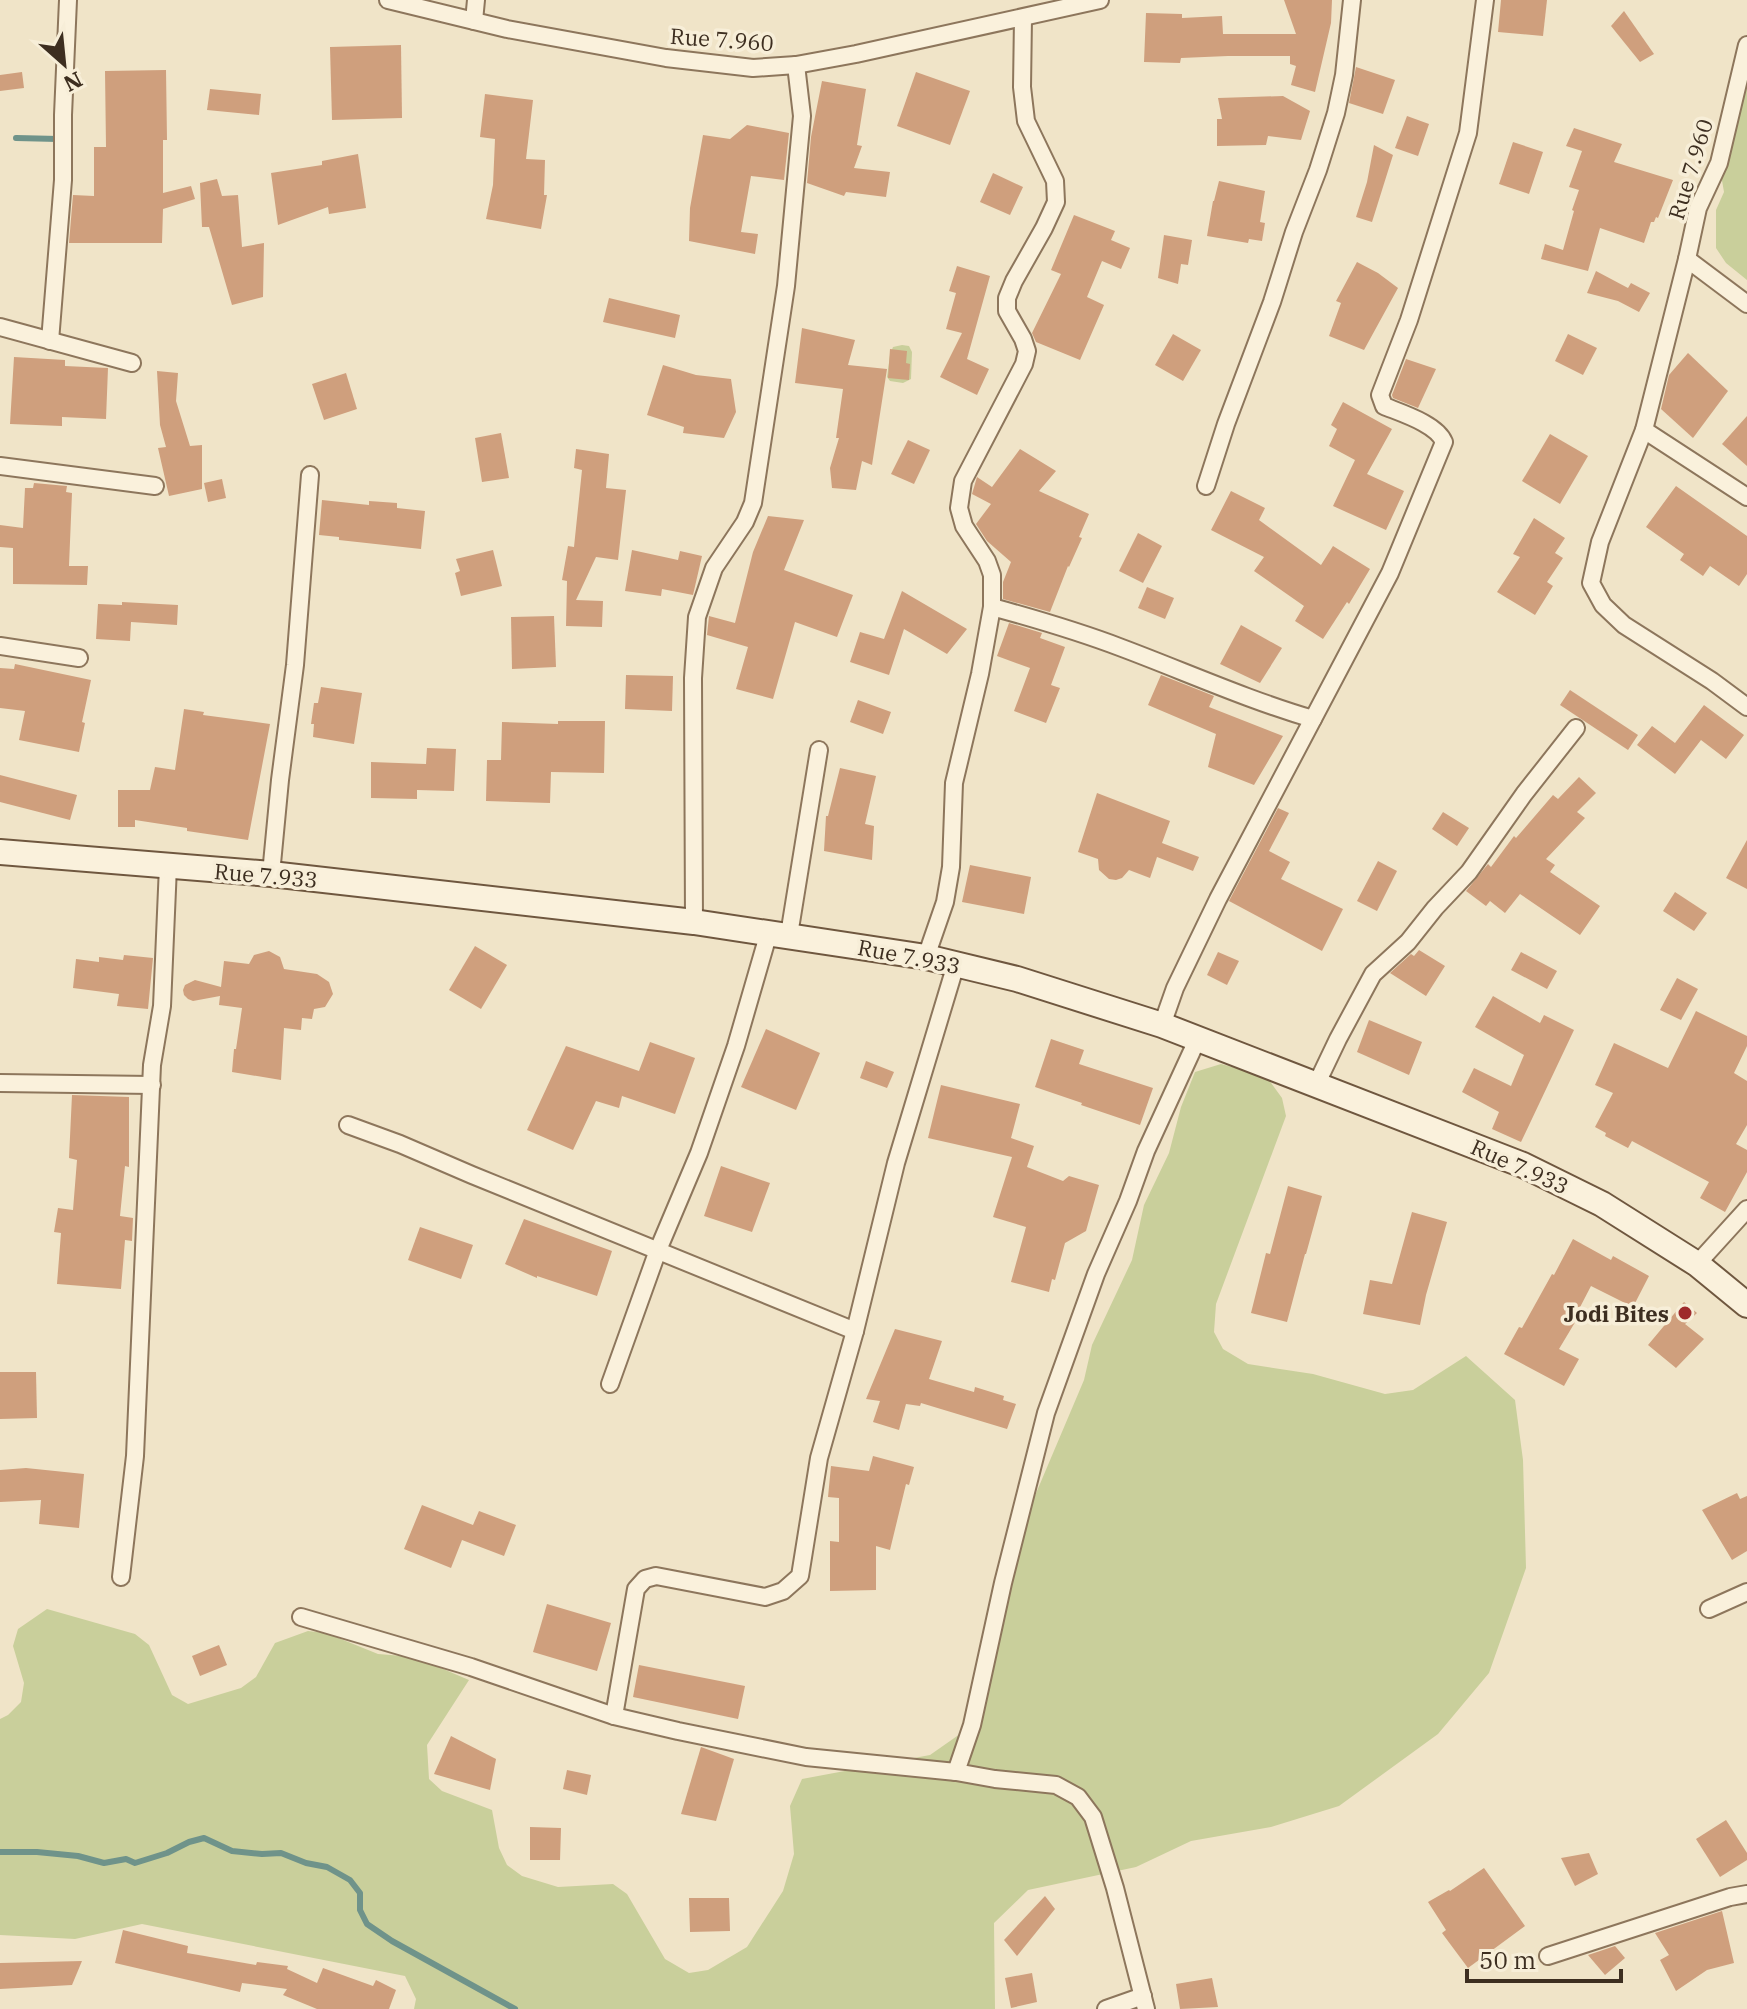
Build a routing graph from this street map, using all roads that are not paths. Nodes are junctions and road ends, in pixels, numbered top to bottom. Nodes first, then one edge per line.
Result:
1 (68, 0) edge
2 (388, 0) edge
3 (476, 0) edge
4 (1100, 0) edge
5 (1352, 0) edge
6 (1485, 0) edge
7 (1023, 18) junction
8 (474, 21) junction
9 (1747, 45) edge
10 (796, 65) junction
11 (1741, 88) edge
12 (1687, 259) junction
13 (1747, 304) edge
14 (0, 327) edge
15 (50, 341) junction
16 (132, 363) dead end
17 (1644, 430) junction
18 (0, 466) edge
19 (310, 475) dead end
20 (155, 486) dead end
21 (1206, 486) dead end
22 (1747, 497) edge
23 (992, 607) junction
24 (0, 646) edge
25 (79, 658) dead end
26 (1747, 707) edge
27 (1313, 719) junction
28 (1576, 728) dead end
29 (819, 750) dead end
30 (0, 852) edge
31 (168, 866) junction
32 (271, 874) junction
33 (694, 922) junction
34 (779, 934) junction
35 (926, 957) junction
36 (956, 964) junction
37 (1162, 1025) junction
38 (1198, 1038) junction
39 (1317, 1083) junction
40 (0, 1085) edge
41 (152, 1085) junction
42 (348, 1125) dead end
43 (1747, 1209) edge
44 (658, 1250) junction
45 (1697, 1264) junction
46 (1747, 1305) edge
47 (855, 1331) junction
48 (610, 1384) dead end
49 (121, 1577) dead end
50 (1747, 1592) edge
51 (1709, 1609) dead end
52 (301, 1617) dead end
53 (614, 1716) junction
54 (956, 1772) junction
55 (1747, 1894) edge
56 (1548, 1956) dead end
57 (1144, 2003) edge
58 (1106, 2009) edge

1 - 15 street
2 - 8 street, Rue 7.960
3 - 8 street
4 - 7 street, Rue 7.960
5 - 21 street
6 - 27 street
7 - 10 street, Rue 7.960
7 - 23 street
8 - 10 street, Rue 7.960
9 - 11 street, Rue 7.960
10 - 33 street
11 - 12 street, Rue 7.960
12 - 13 street
12 - 17 street, Rue 7.960
14 - 15 street
15 - 16 street
17 - 22 street
17 - 26 street, Rue 7.960
18 - 20 street
19 - 32 street
23 - 27 street
23 - 35 street
24 - 25 street
27 - 37 street
28 - 39 street
29 - 34 street
30 - 31 street, Rue 7.933
31 - 32 street, Rue 7.933
31 - 41 street
32 - 33 street, Rue 7.933
33 - 34 street, Rue 7.933
34 - 35 street, Rue 7.933
34 - 44 street
35 - 36 street, Rue 7.933
36 - 37 street, Rue 7.933
36 - 47 street
37 - 38 street, Rue 7.933
38 - 39 street, Rue 7.933
38 - 54 street
39 - 45 street, Rue 7.933
40 - 41 street
41 - 49 street
42 - 44 street
43 - 45 street
44 - 47 street
44 - 48 street
45 - 46 street, Rue 7.933
47 - 53 street
50 - 51 street
52 - 53 street
53 - 54 street
54 - 57 street
55 - 56 street
57 - 58 street

